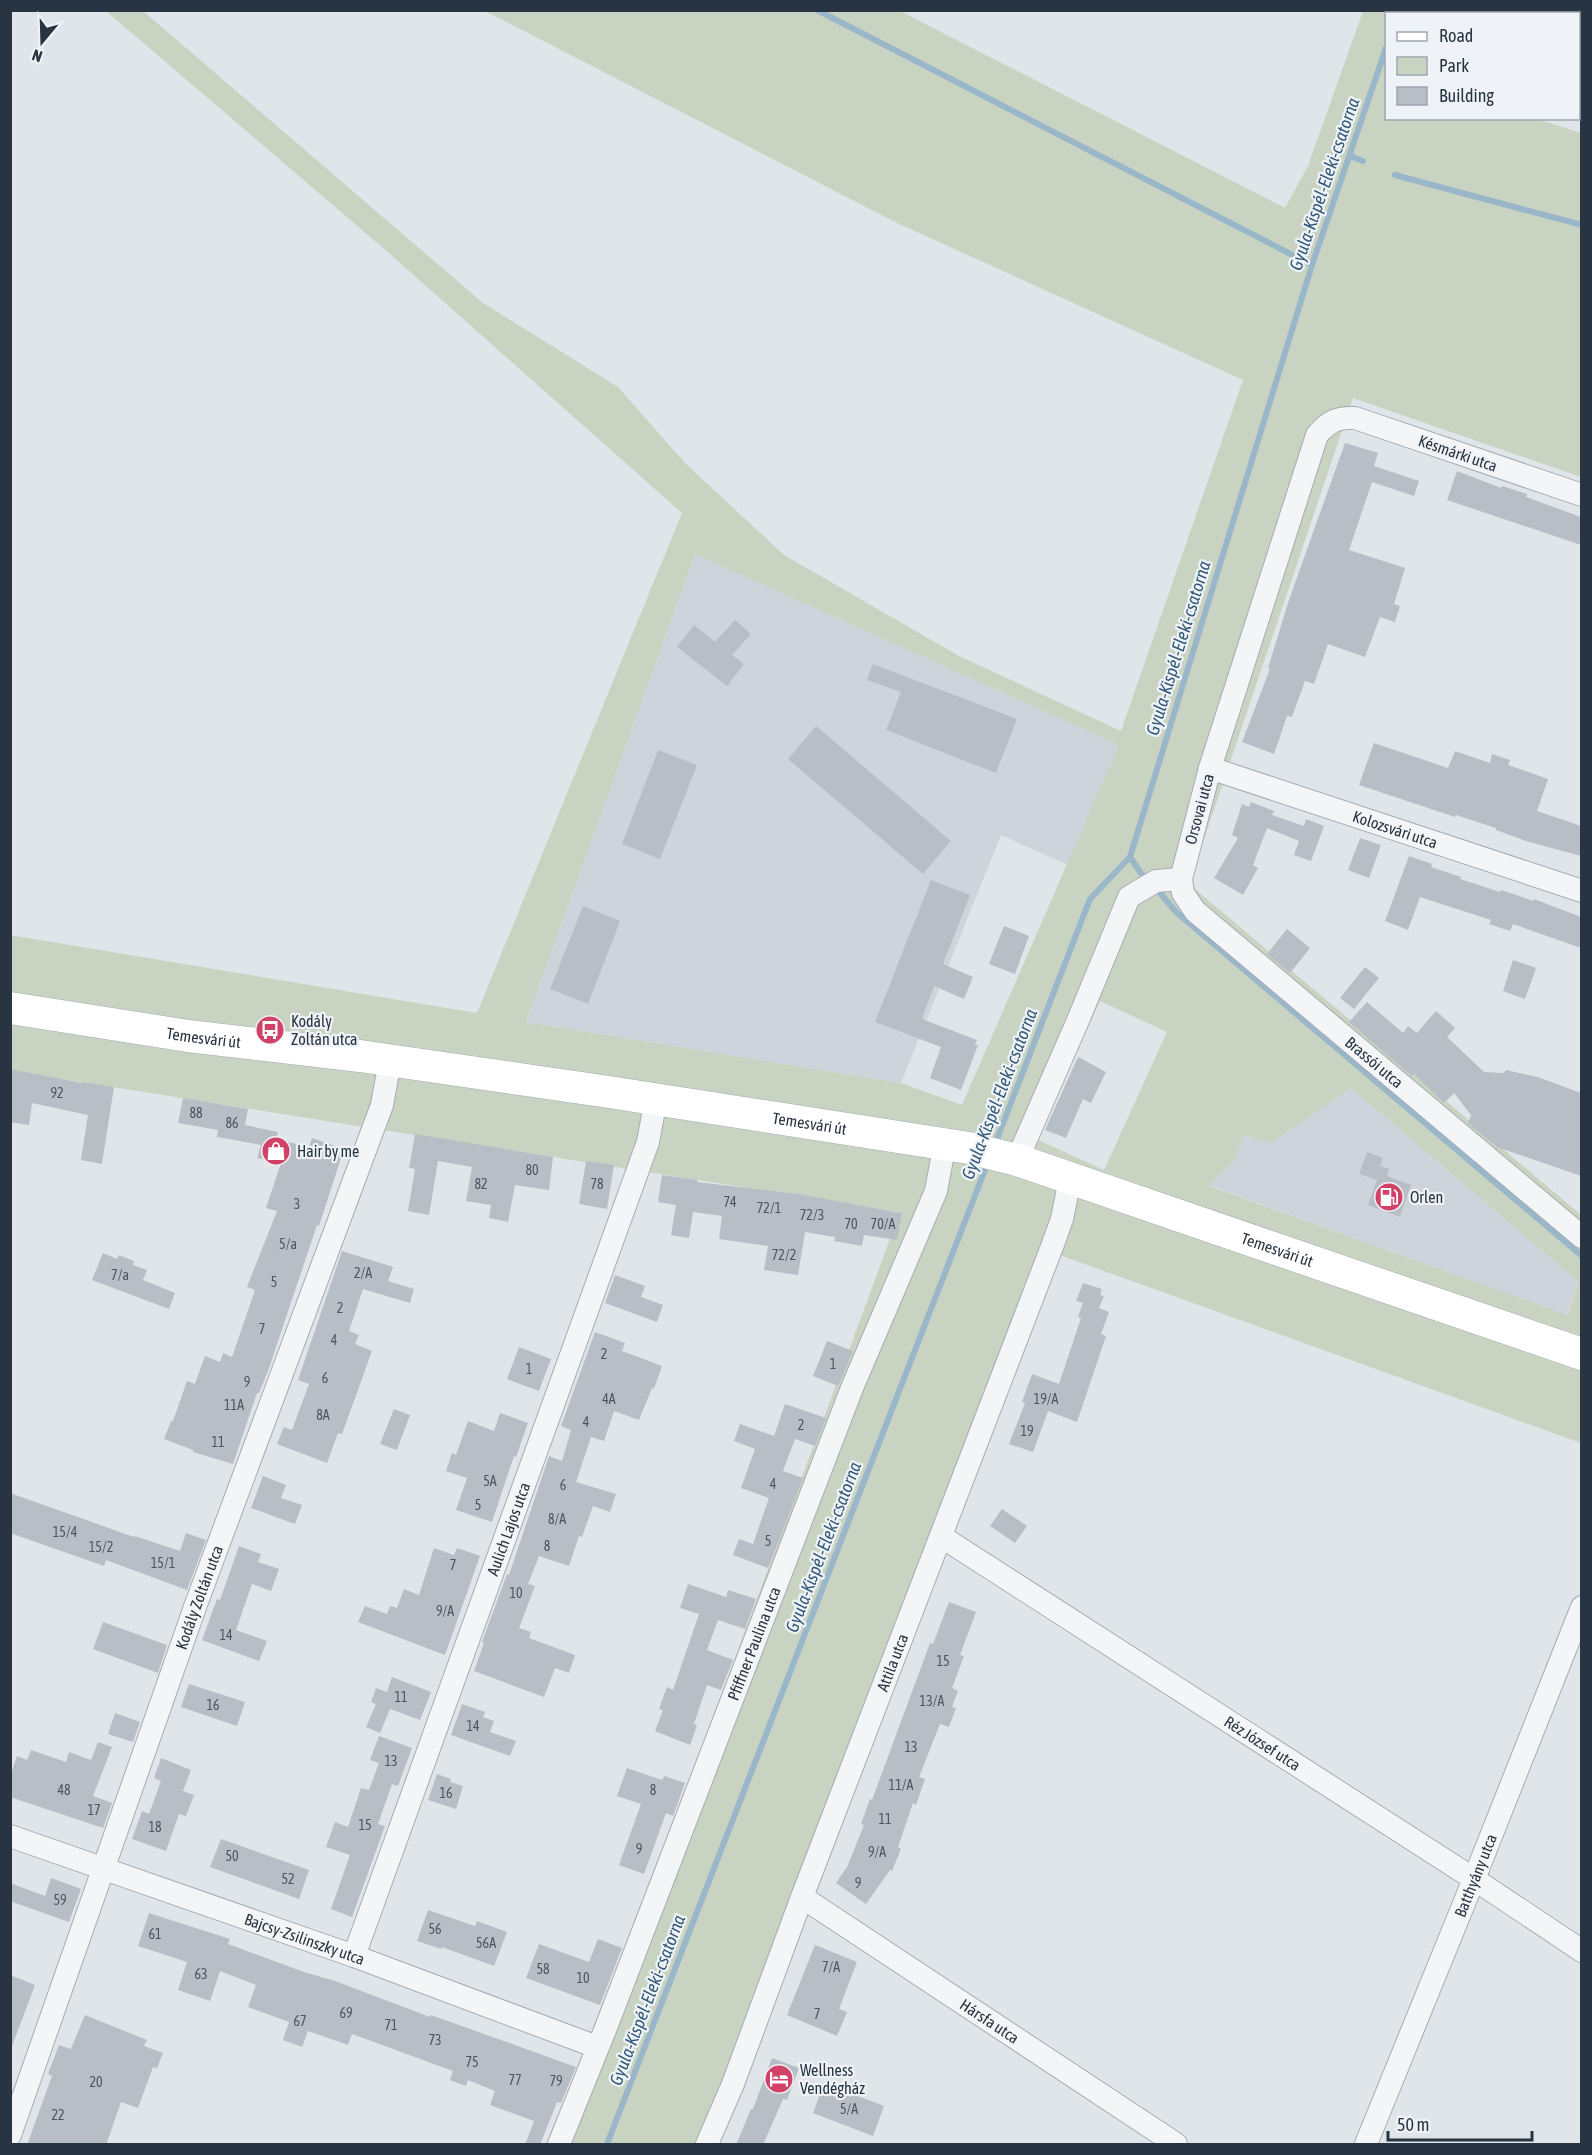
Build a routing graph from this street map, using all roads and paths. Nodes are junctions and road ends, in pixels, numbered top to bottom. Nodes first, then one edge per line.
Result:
1 (1333, 420) joint
2 (1581, 495) edge
3 (1210, 768) junction
4 (1181, 879) junction
5 (1581, 891) edge
6 (10, 1008) edge
7 (390, 1061) junction
8 (656, 1099) junction
9 (957, 1146) junction
10 (1011, 1159) junction
11 (1070, 1179) junction
12 (1581, 1237) edge
13 (1581, 1354) edge
14 (942, 1537) junction
15 (1581, 1607) edge
16 (10, 1836) edge
17 (102, 1869) junction
18 (1474, 1879) junction
19 (802, 1897) junction
20 (1581, 1951) edge
21 (354, 1956) junction
22 (597, 2047) junction
23 (10, 2135) edge
24 (559, 2145) edge
25 (707, 2145) edge
26 (1176, 2145) edge
27 (1366, 2145) edge

1 - 2 street, Késmárki utca
1 - 3 street, Orsovai utca
3 - 4 street, Orsovai utca
3 - 5 street, Kolozsvári utca
4 - 10 street
4 - 12 street, Brassói utca
6 - 7 street, Temesvári út
7 - 8 street, Temesvári út
7 - 17 street, Kodály Zoltán utca
8 - 9 street, Temesvári út
8 - 21 street, Aulich Lajos utca
9 - 10 street, Temesvári út
9 - 22 street, Pfiffner Paulina utca
10 - 11 street, Temesvári út
11 - 13 street, Temesvári út
11 - 14 street, Attila utca
14 - 18 street, Réz József utca
14 - 19 street, Attila utca
15 - 18 street, Batthyány utca
16 - 17 street, Bajcsy-Zsilinszky utca
17 - 21 street, Bajcsy-Zsilinszky utca
17 - 23 street, Kodály Zoltán utca
18 - 20 street, Réz József utca
18 - 27 street, Batthyány utca
19 - 25 street, Attila utca
19 - 26 street, Hársfa utca
21 - 22 street, Bajcsy-Zsilinszky utca
22 - 24 street, Pfiffner Paulina utca

